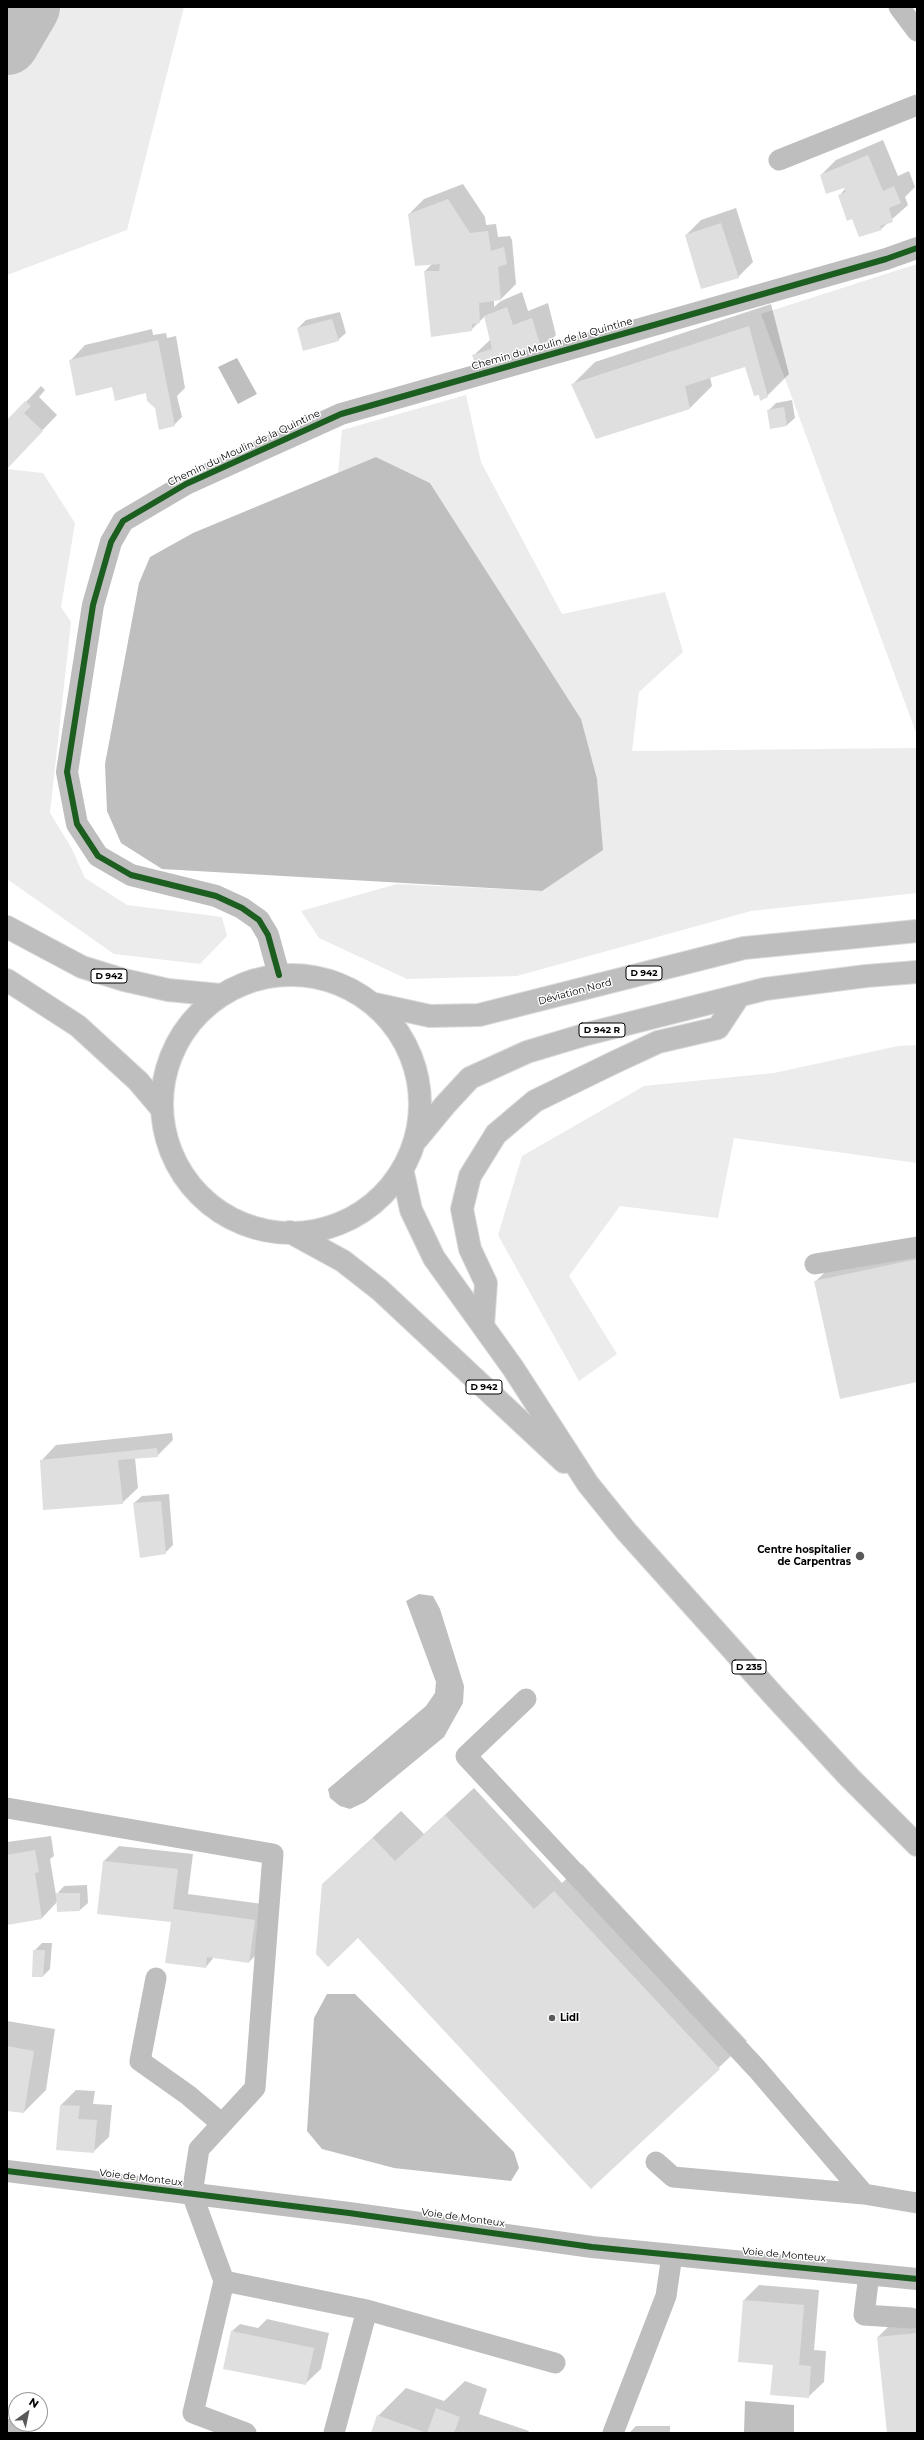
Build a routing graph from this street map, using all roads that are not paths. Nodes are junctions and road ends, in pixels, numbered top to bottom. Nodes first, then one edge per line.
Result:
1 (899, 7) edge
2 (917, 31) edge
3 (917, 106) edge
4 (779, 160) dead end
5 (917, 248) edge
6 (7, 927) edge
7 (917, 930) edge
8 (917, 972) edge
9 (279, 975) junction
10 (7, 980) edge
11 (220, 995) junction
12 (739, 996) junction
13 (374, 1004) junction
14 (161, 1108) junction
15 (417, 1139) junction
16 (403, 1173) junction
17 (290, 1232) junction
18 (917, 1247) edge
19 (815, 1264) dead end
20 (483, 1326) junction
21 (588, 1484) junction
22 (526, 1699) dead end
23 (7, 1808) edge
24 (917, 1844) edge
25 (156, 1978) dead end
26 (222, 2124) junction
27 (656, 2162) dead end
28 (7, 2171) edge
29 (192, 2194) junction
30 (864, 2194) junction
31 (917, 2203) edge
32 (672, 2255) junction
33 (869, 2274) junction
34 (917, 2278) edge
35 (224, 2281) junction
36 (367, 2310) junction
37 (911, 2318) dead end
38 (555, 2363) dead end
39 (7, 2429) edge
40 (17, 2433) edge
41 (246, 2433) edge
42 (334, 2433) edge
43 (613, 2433) edge

1 - 2 lane
3 - 4 lane
5 - 9 main road, Chemin du Moulin de la Quintine
6 - 11 main road, D 942
7 - 13 main road, Déviation Nord / D 942
8 - 12 main road, D 942 R
9 - 11 main road
9 - 13 main road
10 - 14 main road
11 - 14 main road
12 - 15 main road, D 942 R
12 - 20 main road
13 - 15 main road
14 - 17 main road
15 - 16 main road
16 - 17 main road
16 - 20 main road
17 - 21 main road, D 942
18 - 19 lane
20 - 21 main road
21 - 24 main road, D 235
22 - 30 lane
23 - 26 lane
25 - 26 lane
26 - 29 lane
27 - 30 lane
28 - 29 main road, Voie de Monteux
29 - 32 main road, Voie de Monteux
29 - 35 lane
30 - 31 lane
32 - 33 main road, Voie de Monteux
32 - 43 lane
33 - 34 main road, Voie de Monteux
33 - 37 lane
35 - 36 lane
35 - 41 lane
36 - 38 lane
36 - 42 lane
39 - 40 lane

